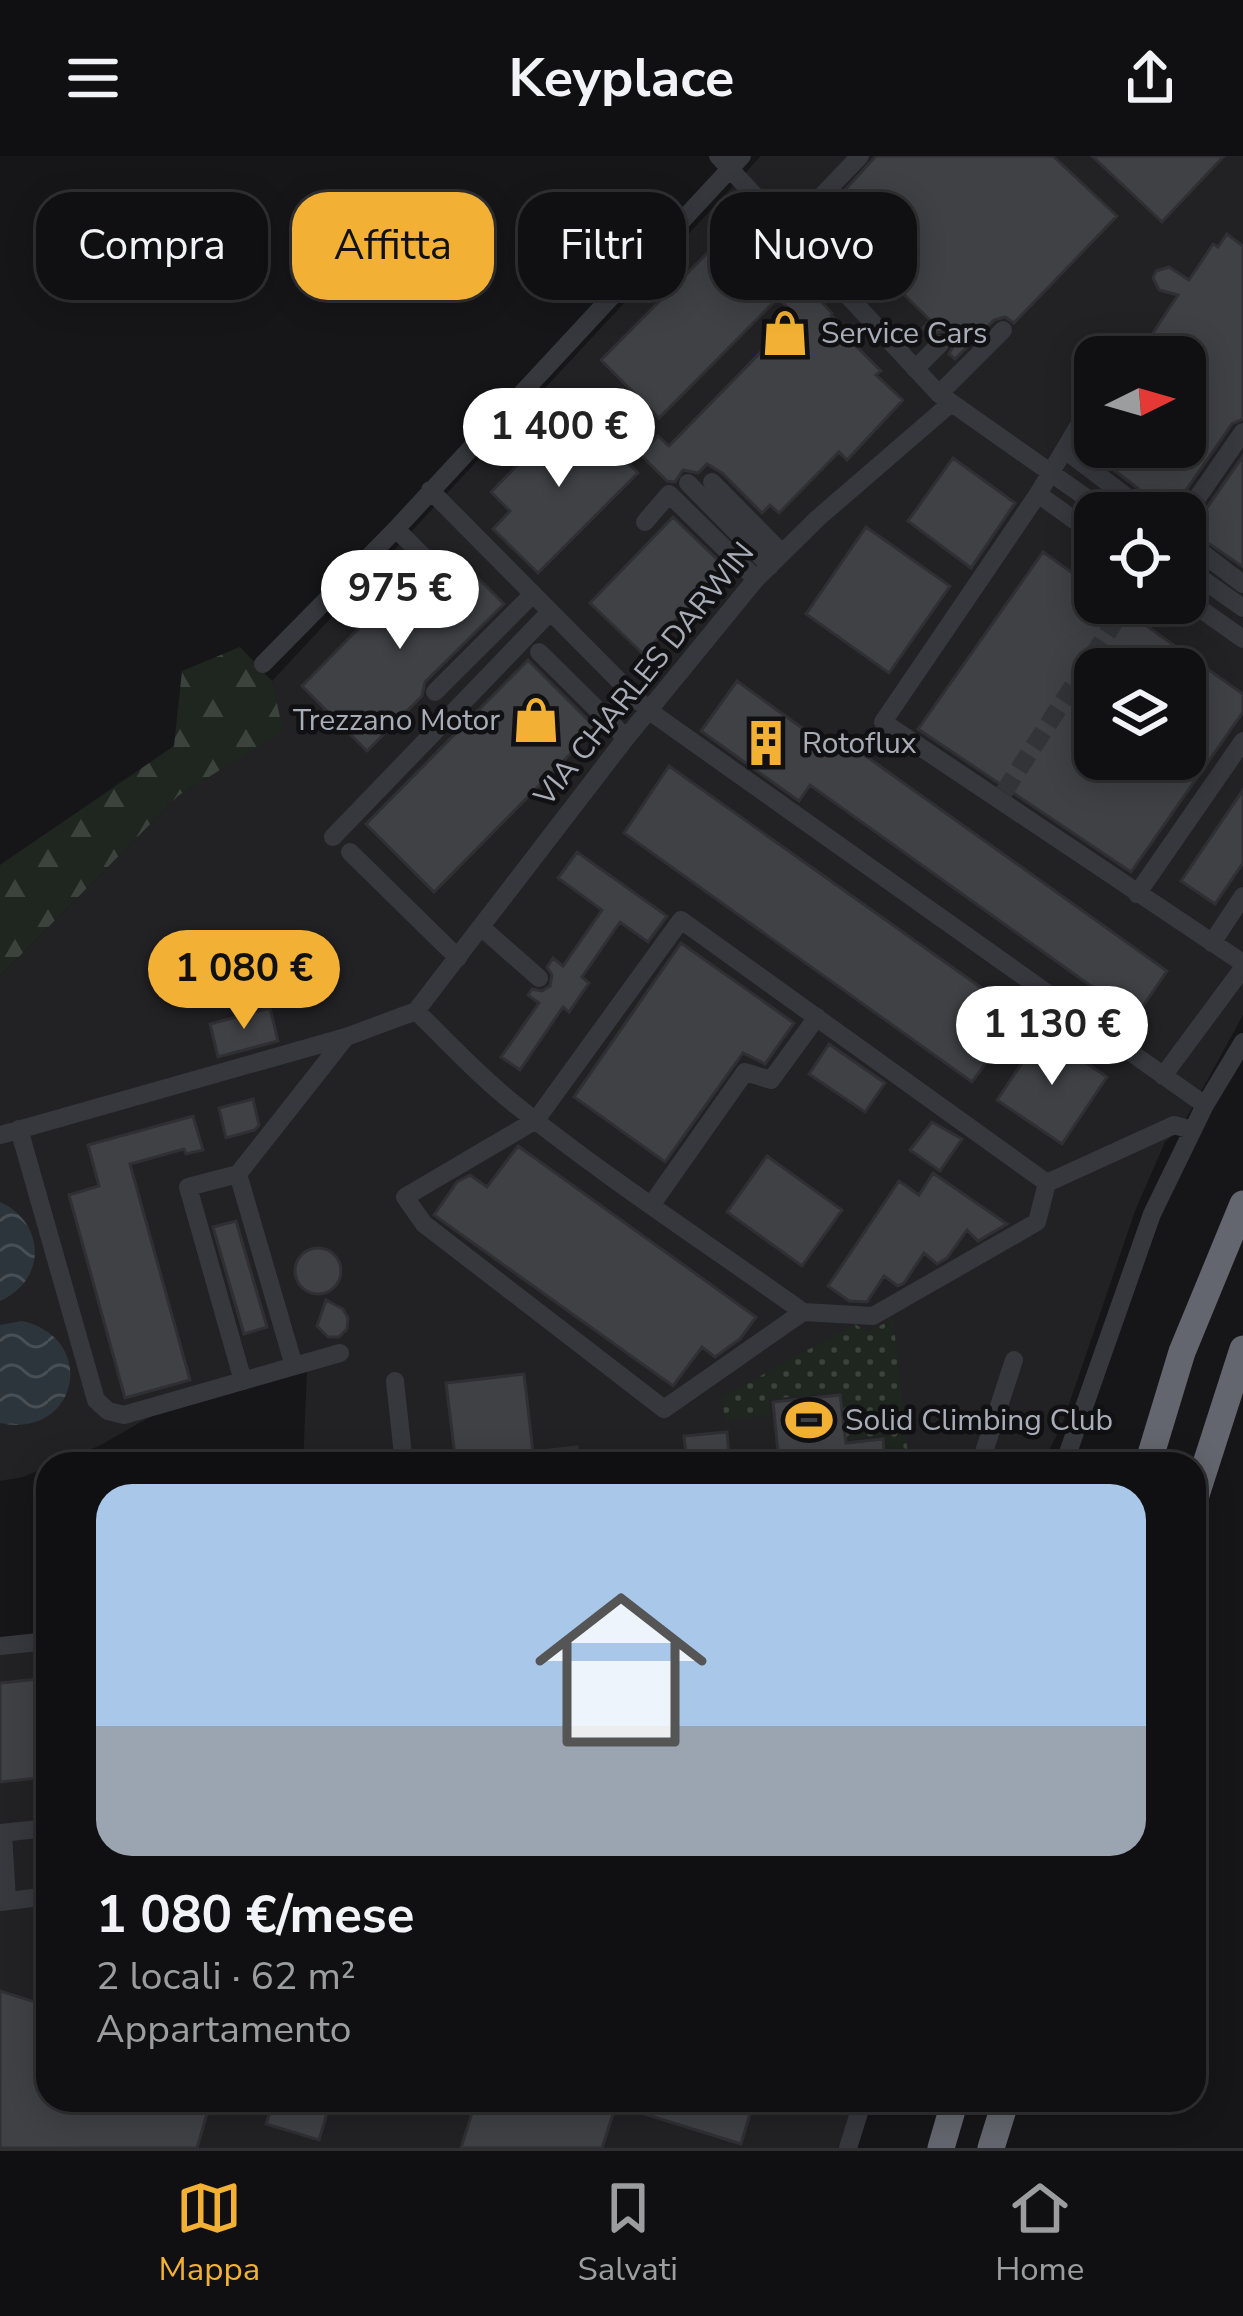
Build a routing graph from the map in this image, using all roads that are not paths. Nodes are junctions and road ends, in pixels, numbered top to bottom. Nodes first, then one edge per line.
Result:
1 (860, 156) edge
2 (730, 160) edge
3 (756, 192) edge
4 (825, 192) edge
5 (852, 300) edge
6 (1003, 330) dead end
7 (940, 344) dead end
8 (915, 369) junction
9 (944, 399) junction
10 (1243, 432) edge
11 (1074, 435) edge
12 (1065, 451) junction
13 (1051, 473) junction
14 (705, 484) dead end
15 (430, 490) junction
16 (1078, 492) edge
17 (1120, 492) edge
18 (1201, 492) edge
19 (1038, 494) junction
20 (1074, 520) edge
21 (645, 522) dead end
22 (396, 529) junction
23 (1206, 556) edge
24 (769, 566) junction
25 (444, 577) dead end
26 (1206, 582) edge
27 (1243, 584) edge
28 (532, 594) junction
29 (1243, 608) edge
30 (550, 612) junction
31 (1206, 613) edge
32 (1243, 639) edge
33 (539, 652) dead end
34 (263, 664) dead end
35 (435, 692) dead end
36 (648, 710) junction
37 (626, 738) junction
38 (1243, 741) edge
39 (333, 836) dead end
40 (350, 852) dead end
41 (1137, 894) junction
42 (1243, 896) edge
43 (482, 927) junction
44 (1212, 943) junction
45 (458, 958) junction
46 (1243, 965) edge
47 (539, 978) dead end
48 (416, 1011) junction
49 (817, 1016) junction
50 (346, 1037) junction
51 (1243, 1042) edge
52 (1163, 1076) junction
53 (1205, 1106) junction
54 (536, 1120) junction
55 (1192, 1130) junction
56 (10, 1132) edge
57 (238, 1174) junction
58 (1047, 1184) junction
59 (652, 1204) junction
60 (1243, 1204) edge
61 (802, 1312) junction
62 (1243, 1349) edge
63 (340, 1353) dead end
64 (1014, 1360) dead end
65 (294, 1366) junction
66 (243, 1381) junction
67 (395, 1381) dead end
68 (1073, 1437) junction
69 (403, 1452) edge
70 (984, 1452) edge
71 (1062, 1452) edge
72 (1068, 1452) edge
73 (1152, 1452) edge
74 (1206, 1464) edge
75 (36, 1642) edge
76 (0, 1646) edge
77 (36, 1829) edge
78 (1, 1833) edge
79 (36, 1898) edge
80 (3, 1902) edge
81 (859, 2112) edge
82 (952, 2112) edge
83 (1002, 2112) edge
84 (848, 2148) edge
85 (941, 2148) edge
86 (991, 2148) edge

1 - 4 street
2 - 3 street
2 - 15 street
5 - 8 street
6 - 9 street, VIA CHARLES DARWIN
7 - 8 street
8 - 9 street
9 - 13 street
9 - 24 street, VIA CHARLES DARWIN
10 - 18 street
11 - 12 street
12 - 13 street
12 - 17 street
13 - 16 street
13 - 19 street
14 - 24 street
15 - 22 street
15 - 28 street
19 - 20 street
19 - 41 street
21 - 24 street
22 - 25 street
22 - 34 street
23 - 27 street
24 - 36 street, VIA CHARLES DARWIN
26 - 29 street
28 - 30 street
28 - 35 street
30 - 36 street
30 - 39 street
31 - 32 street
33 - 37 street
36 - 37 street, VIA CHARLES DARWIN
36 - 52 street
37 - 43 street, VIA CHARLES DARWIN
38 - 41 street
40 - 45 street
41 - 44 street
42 - 44 street
43 - 45 street, VIA CHARLES DARWIN
43 - 47 street
44 - 46 street
45 - 48 street, VIA CHARLES DARWIN
46 - 52 street
48 - 50 street
48 - 54 street
49 - 54 street
49 - 58 street
49 - 59 street
50 - 56 street
50 - 57 street
51 - 53 street
52 - 53 street
53 - 55 street
54 - 59 street
54 - 61 street
55 - 58 street
55 - 68 street
56 - 66 street
57 - 65 street
57 - 66 street
58 - 61 street
59 - 61 street
60 - 73 highway
62 - 74 highway
63 - 65 street
64 - 70 street
65 - 66 street
67 - 69 street
68 - 71 street
68 - 72 street
75 - 76 street
77 - 78 street
78 - 80 street
79 - 80 street
81 - 84 street
82 - 85 highway
83 - 86 highway

